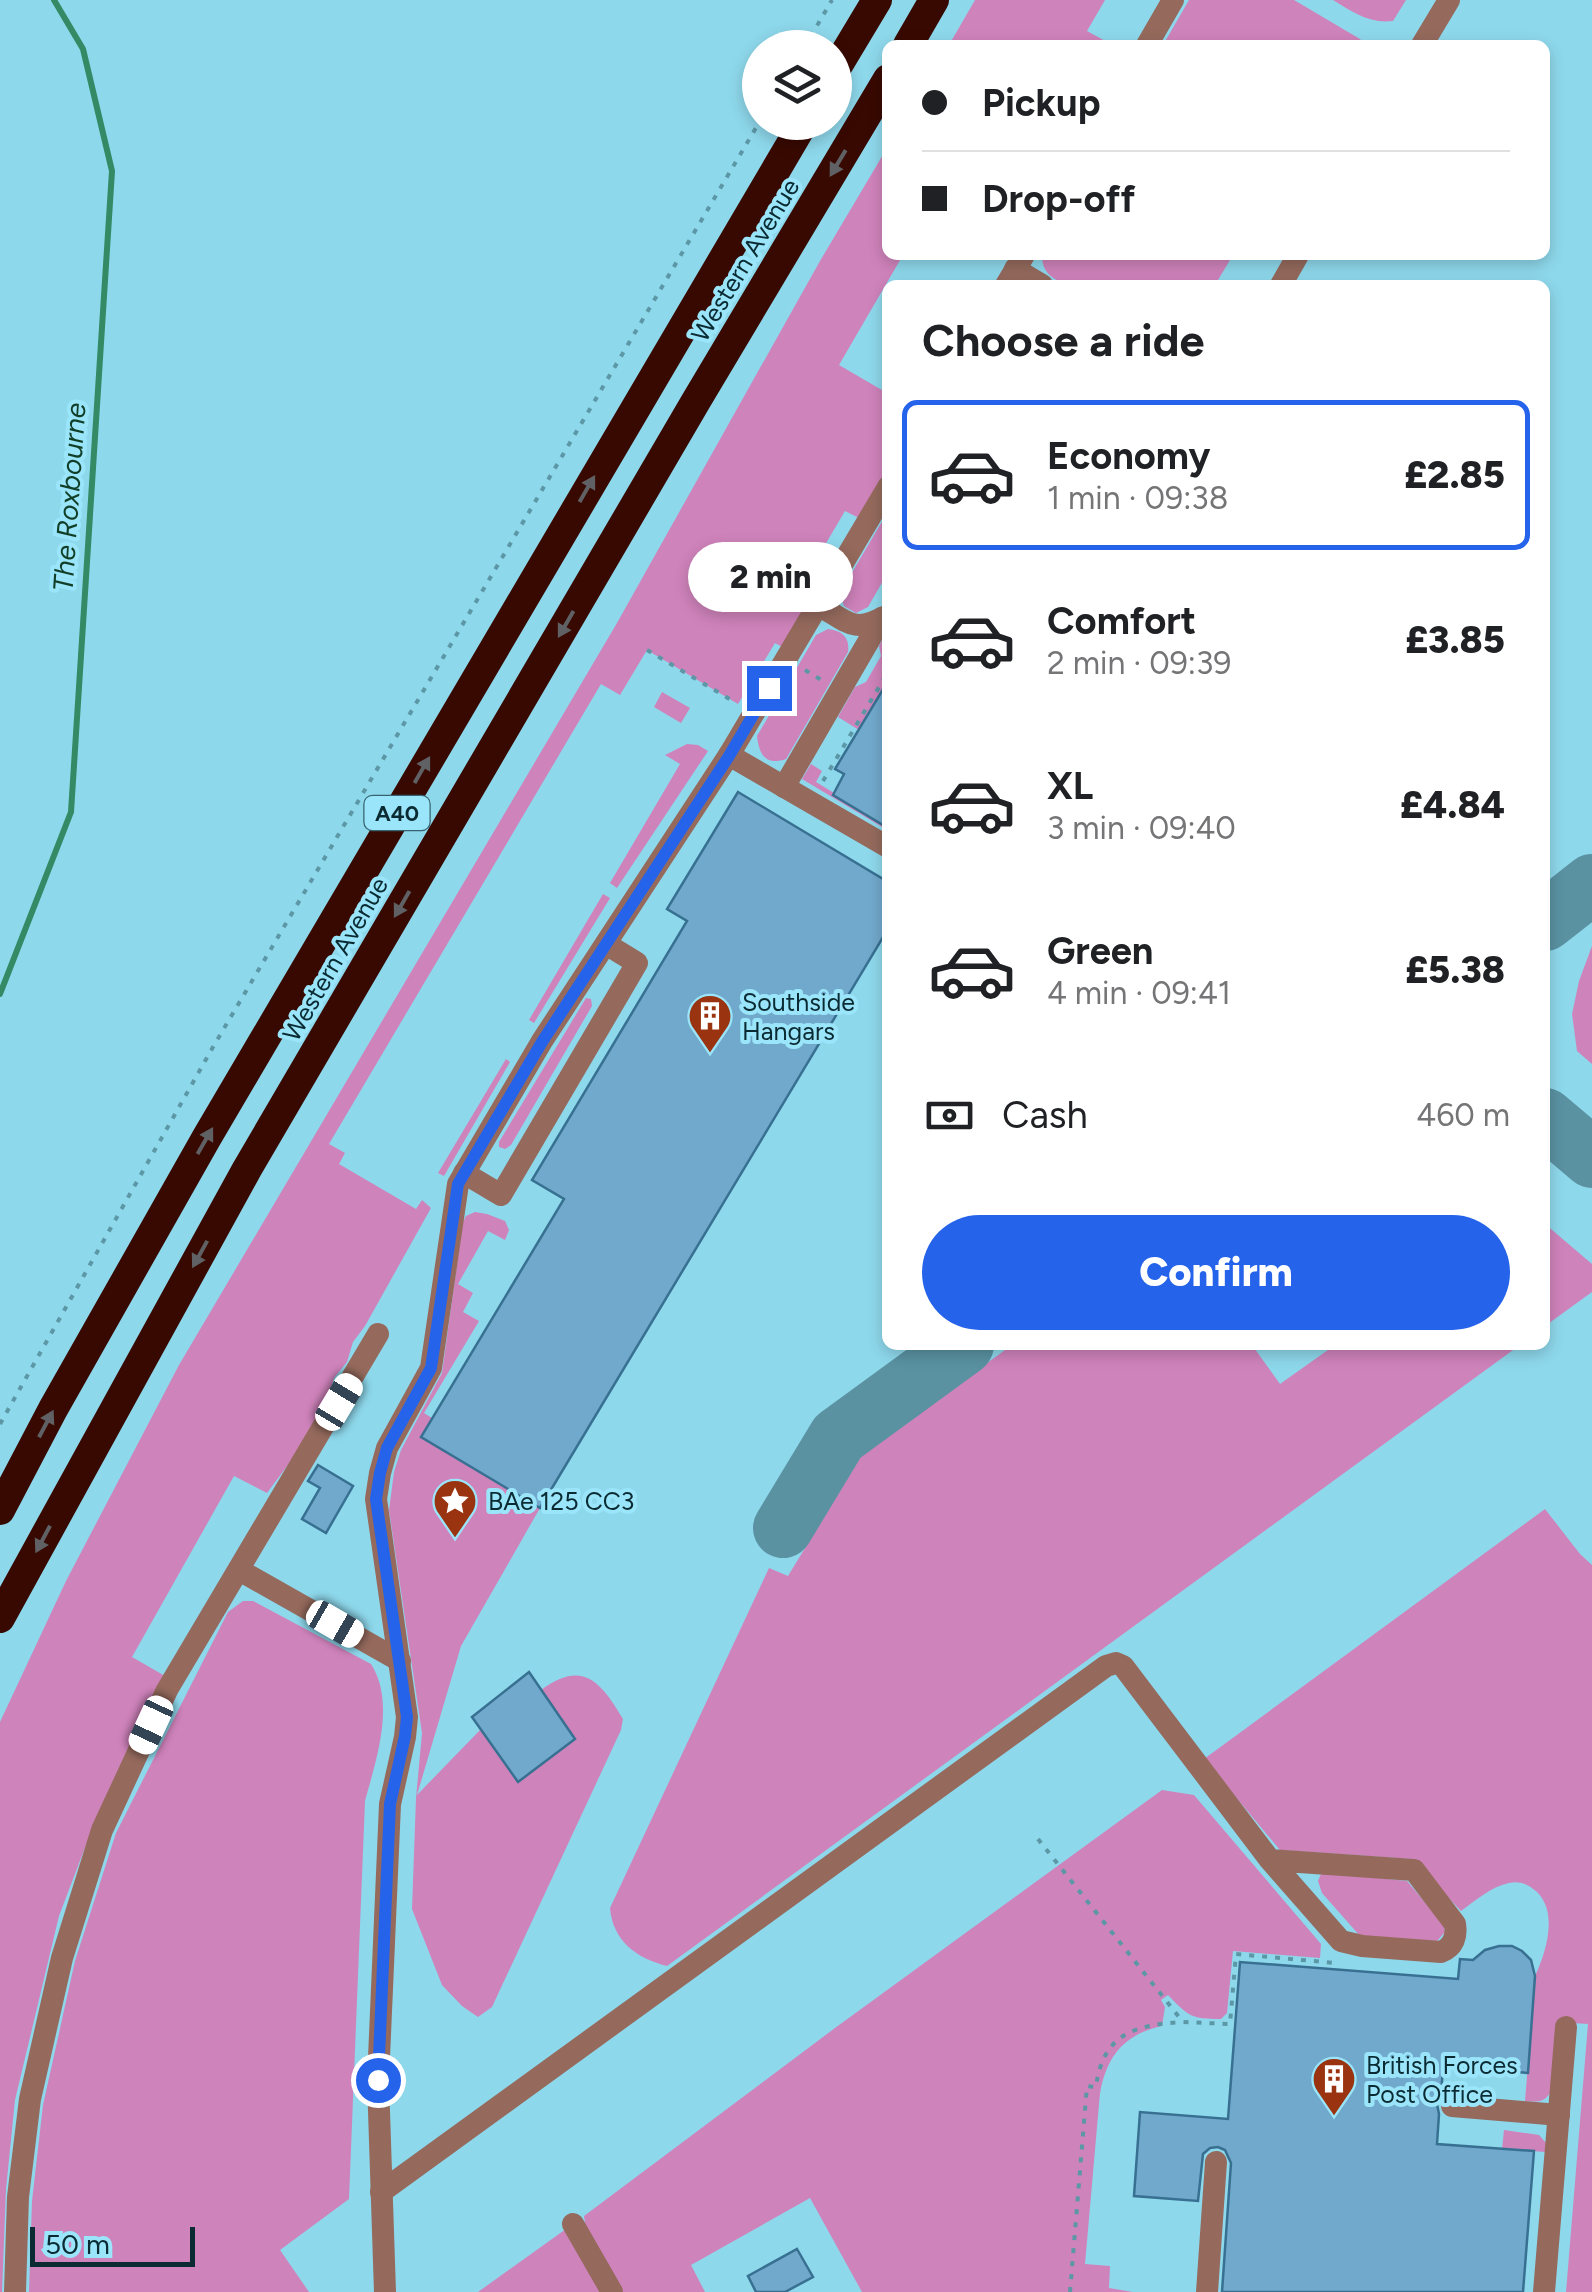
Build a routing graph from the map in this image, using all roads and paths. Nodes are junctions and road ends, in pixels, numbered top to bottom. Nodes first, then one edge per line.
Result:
1 (832, 0) edge
2 (877, 0) edge
3 (934, 0) edge
4 (1173, 0) edge
5 (1448, 0) edge
6 (814, 30) edge
7 (911, 40) edge
8 (1150, 40) edge
9 (1425, 40) edge
10 (852, 42) edge
11 (882, 89) edge
12 (749, 140) edge
13 (793, 140) edge
14 (882, 497) edge
15 (818, 605) junction
16 (882, 619) edge
17 (882, 622) edge
18 (647, 650) dead end
19 (786, 659) junction
20 (875, 668) dead end
21 (882, 671) edge
22 (882, 681) edge
23 (840, 691) junction
24 (738, 704) dead end
25 (729, 756) junction
26 (823, 781) dead end
27 (784, 787) junction
28 (882, 844) edge
29 (606, 944) junction
30 (464, 1173) junction
31 (378, 1334) dead end
32 (0, 1424) edge
33 (0, 1510) edge
34 (240, 1570) junction
35 (0, 1618) edge
36 (400, 1661) junction
37 (1038, 1839) dead end
38 (1270, 1860) junction
39 (1342, 1963) dead end
40 (1183, 2022) junction
41 (1566, 2027) dead end
42 (1452, 2106) dead end
43 (1558, 2115) junction
44 (1216, 2162) dead end
45 (381, 2192) junction
46 (573, 2224) dead end
47 (15, 2292) edge
48 (386, 2292) edge
49 (612, 2292) edge
50 (1070, 2292) edge
51 (1207, 2292) edge
52 (1544, 2292) edge

1 - 6 path
2 - 10 highway
3 - 7 highway
4 - 8 street
5 - 9 street
11 -> 35 highway, Western Avenue / A40
12 - 32 path
33 -> 13 highway, Western Avenue / A40
14 - 15 street
15 - 16 street
15 - 19 street
17 - 23 street
18 - 24 path
19 - 23 path
19 - 25 street
20 - 21 path
22 - 26 path
23 - 27 street
25 - 27 street
25 - 29 street
27 - 28 street
29 - 30 street
29 - 30 street
30 - 36 street
31 - 34 street
34 - 36 street
34 - 47 street
36 - 45 street
37 - 40 path
38 - 38 street
38 - 45 street
39 - 40 path
40 - 50 path
41 - 43 street
42 - 43 street
43 - 52 street
44 - 51 street
45 - 48 street
46 - 49 street

